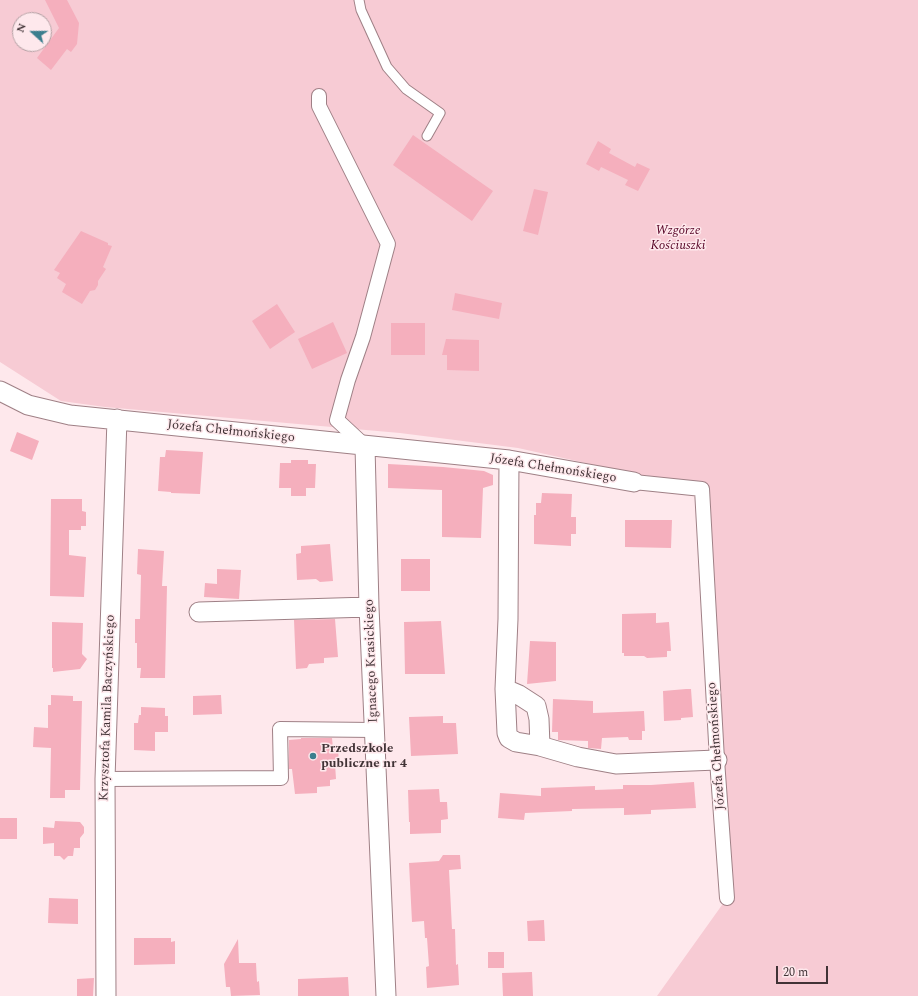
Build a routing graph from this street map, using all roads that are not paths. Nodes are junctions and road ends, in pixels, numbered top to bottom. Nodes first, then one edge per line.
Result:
1 (359, 0) edge
2 (319, 96) dead end
3 (427, 136) dead end
4 (0, 390) edge
5 (117, 419) junction
6 (364, 446) junction
7 (509, 460) junction
8 (634, 482) joint
9 (369, 607) junction
10 (199, 612) dead end
11 (506, 689) junction
12 (374, 730) junction
13 (540, 746) junction
14 (717, 760) junction
15 (105, 779) junction
16 (727, 898) dead end
17 (106, 996) edge
18 (386, 996) edge

1 - 3 lane
2 - 6 street
4 - 5 street, Józefa Chełmońskiego
5 - 6 street, Józefa Chełmońskiego
5 - 15 street, Krzysztofa Kamila Baczyńskiego
6 - 7 street, Józefa Chełmońskiego
6 - 9 street, Ignacego Krasickiego
7 - 8 street, Józefa Chełmońskiego
7 - 11 street
8 - 14 street, Józefa Chełmońskiego
9 - 10 street
9 - 12 street, Ignacego Krasickiego
11 - 13 street
11 - 13 street
12 - 15 street
12 - 18 street, Ignacego Krasickiego
13 - 14 street
14 - 16 street, Józefa Chełmońskiego
15 - 17 street, Krzysztofa Kamila Baczyńskiego

